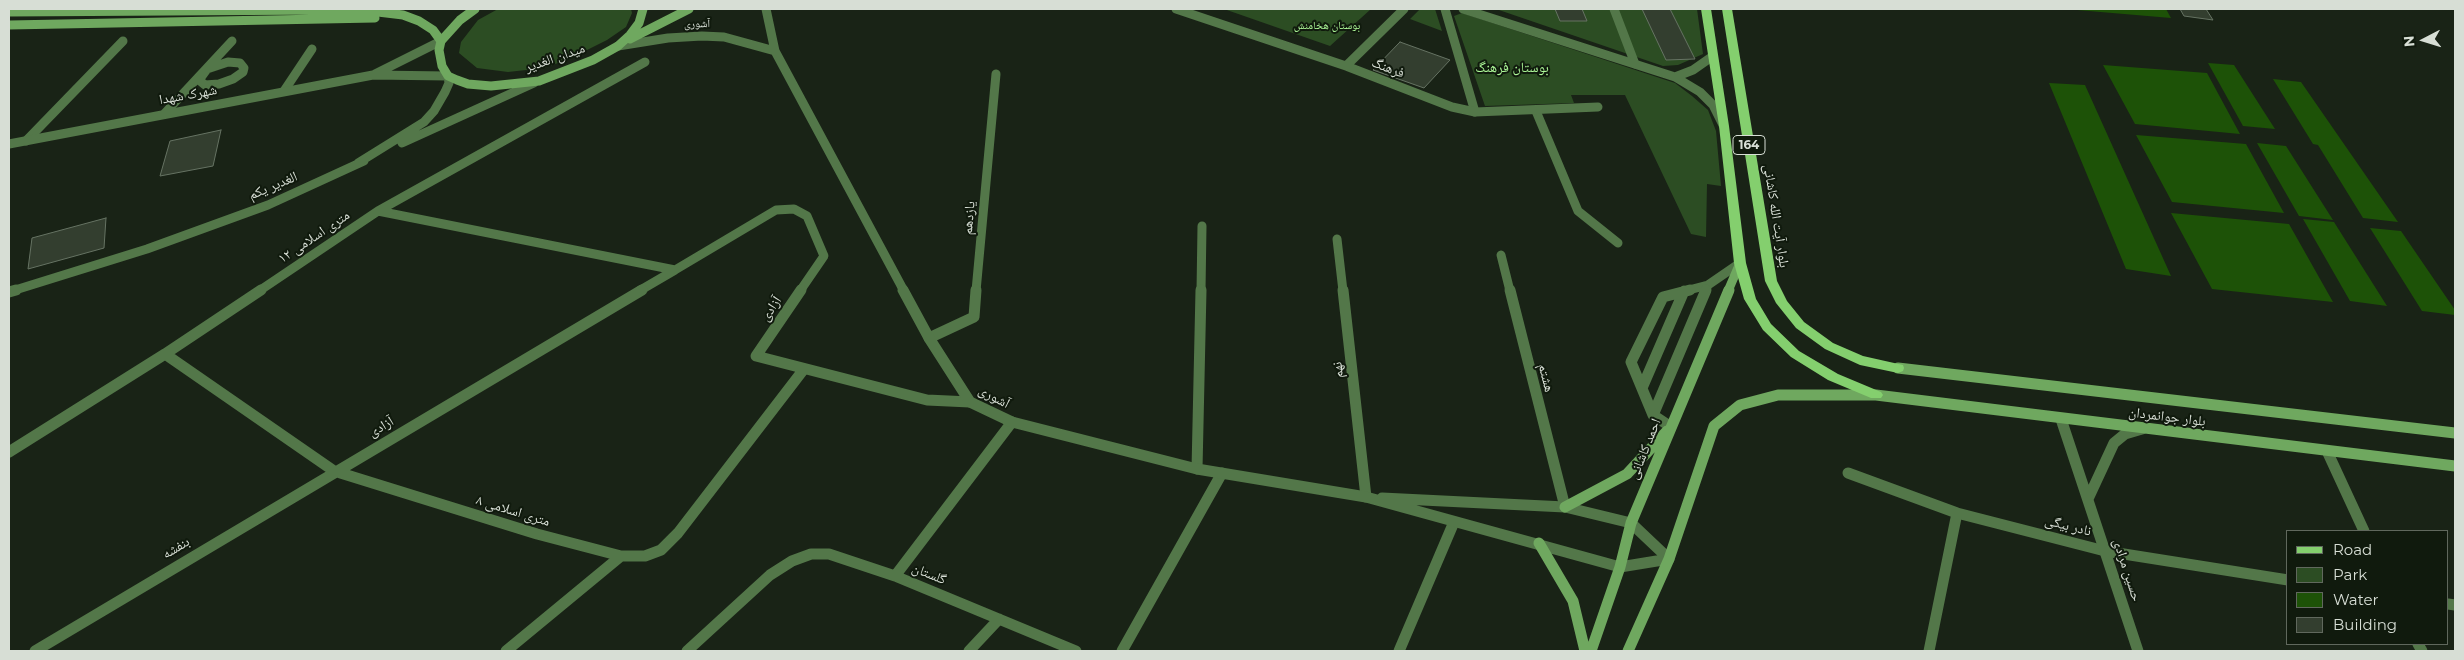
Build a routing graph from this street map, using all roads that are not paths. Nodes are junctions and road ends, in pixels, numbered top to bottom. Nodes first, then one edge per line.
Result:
1 (475, 9) edge
2 (643, 9) edge
3 (690, 9) edge
4 (766, 9) edge
5 (1176, 9) edge
6 (1404, 9) edge
7 (1445, 9) edge
8 (1467, 9) edge
9 (1614, 9) edge
10 (1706, 9) edge
11 (1727, 9) edge
12 (9, 12) edge
13 (418, 21) junction
14 (9, 25) edge
15 (124, 41) dead end
16 (232, 41) dead end
17 (441, 41) junction
18 (618, 46) junction
19 (312, 48) dead end
20 (775, 51) junction
21 (1713, 56) junction
22 (645, 62) dead end
23 (1634, 64) junction
24 (1346, 66) junction
25 (203, 72) junction
26 (996, 74) dead end
27 (373, 75) junction
28 (448, 76) junction
29 (1674, 76) junction
30 (539, 80) junction
31 (284, 92) junction
32 (1598, 107) dead end
33 (1536, 111) junction
34 (1475, 112) junction
35 (165, 113) junction
36 (1724, 126) junction
37 (26, 141) junction
38 (9, 144) edge
39 (358, 164) junction
40 (378, 211) junction
41 (1202, 226) dead end
42 (1337, 239) dead end
43 (1618, 243) dead end
44 (1501, 254) dead end
45 (1740, 263) junction
46 (675, 270) junction
47 (1708, 285) junction
48 (1684, 291) junction
49 (9, 292) edge
50 (929, 338) junction
51 (165, 354) junction
52 (1898, 368) joint
53 (804, 369) junction
54 (1642, 388) junction
55 (1876, 395) junction
56 (970, 402) junction
57 (1653, 415) junction
58 (2061, 419) junction
59 (1012, 422) junction
60 (1671, 426) junction
61 (2142, 429) junction
62 (2455, 433) edge
63 (2327, 451) junction
64 (9, 452) edge
65 (2455, 466) edge
66 (1197, 469) junction
67 (334, 471) junction
68 (1222, 473) junction
69 (1848, 473) dead end
70 (1366, 497) junction
71 (2088, 499) junction
72 (1565, 508) junction
73 (1957, 513) junction
74 (1454, 522) junction
75 (1632, 523) junction
76 (2364, 530) edge
77 (1539, 543) junction
78 (2105, 551) junction
79 (621, 556) junction
80 (1669, 558) junction
81 (1620, 567) junction
82 (895, 576) junction
83 (2286, 580) edge
84 (999, 619) junction
85 (1632, 650) edge
86 (35, 651) edge
87 (506, 651) edge
88 (687, 651) edge
89 (969, 651) edge
90 (1076, 651) edge
91 (1122, 651) edge
92 (1399, 651) edge
93 (1585, 651) edge
94 (1591, 651) edge
95 (1929, 651) edge
96 (2138, 651) edge

1 - 17 main road
2 - 18 main road, میدان الغدیر
3 - 18 main road
4 - 20 street, آشوری
5 - 24 street, فرهنگ
6 - 24 street
7 - 34 street
8 - 23 street
9 - 23 street
10 - 21 main road, 164
11 - 52 main road, بلوار آیت الله کاشانی / 164
12 - 13 main road
13 - 14 main road
13 - 17 main road
15 - 37 street
16 - 25 street
17 - 27 street
17 - 28 main road
18 - 20 street, آشوری
18 - 30 main road, میدان الغدیر
19 - 31 street
20 - 50 street, آشوری
21 - 29 street
21 - 36 main road, 164
22 - 40 street, ۱۲ متری اسلامی
23 - 29 street
24 - 34 street, فرهنگ
25 - 25 street
25 - 35 street
26 - 50 street, یازدهم
27 - 28 street
27 - 31 street, شهرک شهدا
28 - 30 main road, میدان الغدیر
28 - 39 street
29 - 36 street
30 - 39 street, الغدیر یکم
31 - 35 street, شهرک شهدا
32 - 33 street, فرهنگ
33 - 34 street, فرهنگ
33 - 43 street
35 - 37 street, شهرک شهدا
36 - 45 main road, 164
37 - 38 street, شهرک شهدا
39 - 49 street, الغدیر یکم
40 - 46 street
40 - 51 street, ۱۲ متری اسلامی
41 - 66 street
42 - 70 street, نهم
44 - 72 street, هشتم
45 - 47 street
45 - 55 main road
45 - 60 main road, احمد کاشانی / 164
46 - 53 street, آزادی
46 - 67 street, آزادی
47 - 48 street
47 - 57 street
48 - 54 street
48 - 54 street
50 - 56 street, آشوری
51 - 64 street, ۱۲ متری اسلامی
51 - 67 street, ۸ متری اسلامی
52 - 62 main road, بلوار جوانمردان
53 - 56 street, آزادی
53 - 79 street, ۸ متری اسلامی
54 - 57 street
55 - 58 main road, بلوار جوانمردان
55 - 80 main road
56 - 59 street, آشوری
57 - 60 street
58 - 61 main road, بلوار جوانمردان
58 - 71 street, حسین مرادی
59 - 66 street, آشوری
59 - 82 street
60 - 72 main road
60 - 75 main road, احمد کاشانی / 164
61 - 63 main road, بلوار جوانمردان
61 - 71 street
63 - 65 main road, بلوار جوانمردان
63 - 76 street
66 - 68 street, آشوری
67 - 79 street, ۸ متری اسلامی
67 - 86 street, بنفشه
68 - 70 street, آشوری
68 - 91 street
69 - 73 street, نادر بیگی
70 - 72 street
70 - 74 street
71 - 78 street, حسین مرادی
72 - 75 street
73 - 78 street, نادر بیگی
73 - 95 street
74 - 77 street
74 - 92 street
75 - 80 street
75 - 81 main road, احمد کاشانی / 164
77 - 81 street
77 - 93 main road
78 - 83 street, نادر بیگی
78 - 96 street, حسین مرادی
79 - 87 street
80 - 81 street
80 - 85 main road
81 - 94 main road, احمد کاشانی / 164
82 - 84 street, گلستان
82 - 88 street, گلستان
84 - 89 street
84 - 90 street, گلستان

